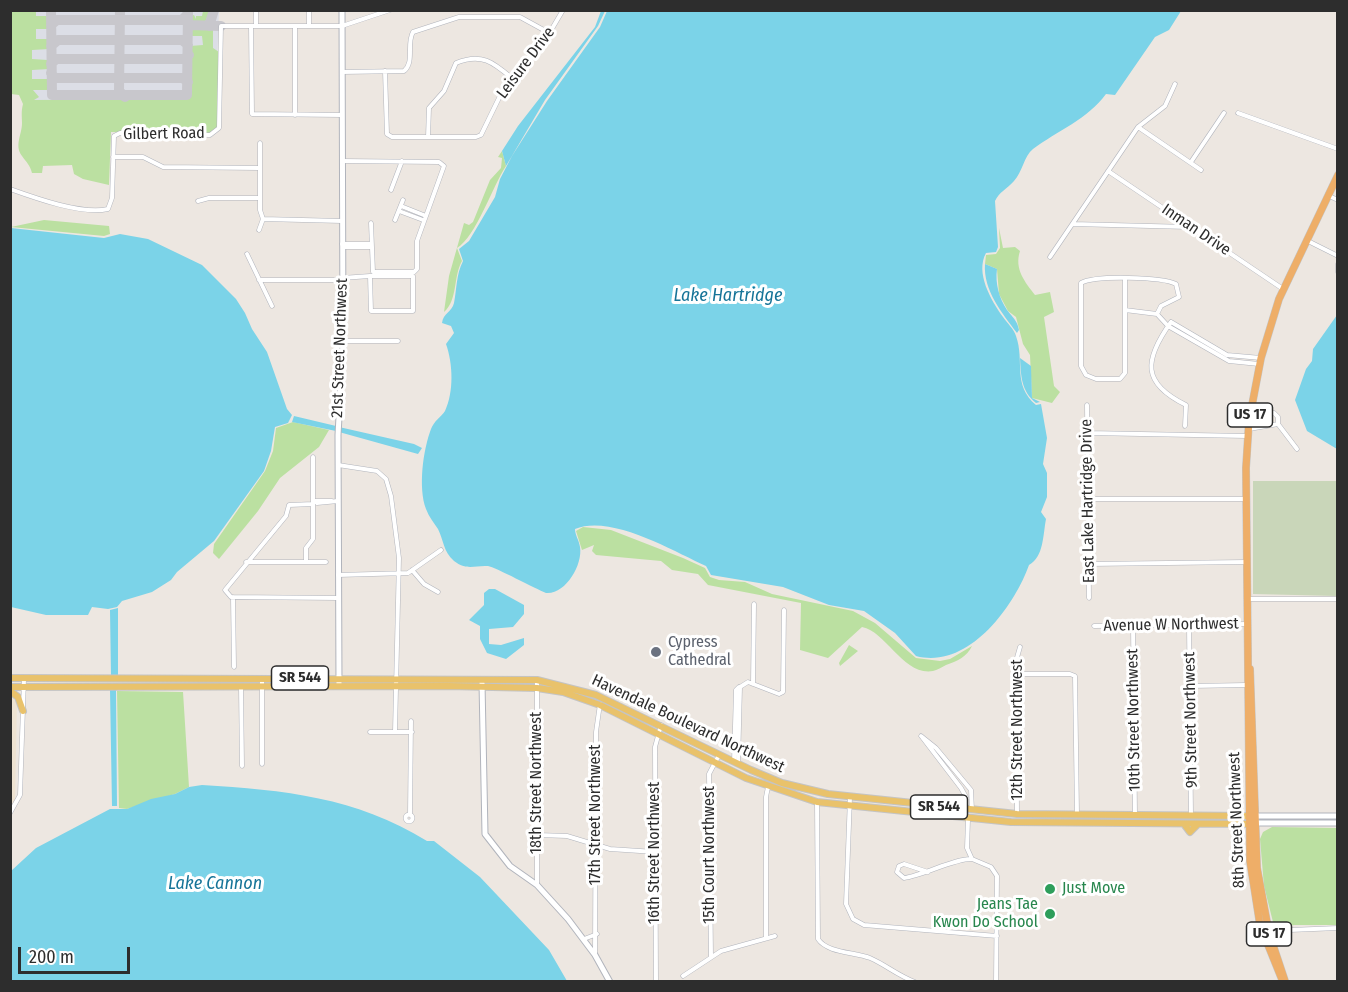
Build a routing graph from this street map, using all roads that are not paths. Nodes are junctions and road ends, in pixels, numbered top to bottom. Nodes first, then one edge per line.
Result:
1 (256, 10) edge
2 (309, 10) edge
3 (342, 10) edge
4 (390, 10) edge
5 (562, 10) edge
6 (253, 26) junction
7 (296, 26) junction
8 (309, 26) junction
9 (342, 26) junction
10 (551, 34) junction
11 (385, 71) junction
12 (342, 72) junction
13 (513, 79) junction
14 (1175, 84) dead end
15 (1224, 113) dead end
16 (1238, 113) dead end
17 (296, 115) junction
18 (342, 115) junction
19 (1138, 127) junction
20 (428, 137) junction
21 (260, 143) dead end
22 (1338, 149) edge
23 (112, 157) junction
24 (342, 161) junction
25 (402, 161) junction
26 (1191, 162) junction
27 (259, 168) junction
28 (1201, 170) dead end
29 (1108, 171) junction
30 (1338, 175) edge
31 (10, 189) edge
32 (391, 190) dead end
33 (1328, 196) junction
34 (260, 198) junction
35 (403, 200) dead end
36 (1338, 200) edge
37 (198, 201) dead end
38 (400, 208) junction
39 (425, 218) junction
40 (263, 219) junction
41 (395, 220) dead end
42 (342, 221) junction
43 (371, 223) dead end
44 (1073, 224) junction
45 (1192, 228) junction
46 (259, 230) dead end
47 (1306, 239) junction
48 (342, 246) junction
49 (371, 246) junction
50 (247, 254) dead end
51 (1338, 256) edge
52 (1050, 257) dead end
53 (1338, 264) edge
54 (1338, 272) edge
55 (370, 276) junction
56 (342, 279) junction
57 (1125, 279) junction
58 (259, 280) junction
59 (1283, 289) junction
60 (272, 306) dead end
61 (1125, 310) junction
62 (1157, 314) junction
63 (1170, 324) junction
64 (343, 341) junction
65 (398, 341) dead end
66 (1260, 361) junction
67 (1087, 405) dead end
68 (1251, 411) junction
69 (1278, 424) junction
70 (1185, 426) dead end
71 (1248, 432) junction
72 (1088, 433) junction
73 (1297, 449) dead end
74 (313, 457) dead end
75 (338, 465) junction
76 (1089, 499) junction
77 (1246, 499) junction
78 (331, 501) junction
79 (314, 502) junction
80 (441, 550) dead end
81 (246, 562) junction
82 (306, 562) junction
83 (326, 562) dead end
84 (1247, 562) junction
85 (1089, 564) junction
86 (412, 570) junction
87 (399, 574) junction
88 (338, 575) junction
89 (438, 592) dead end
90 (233, 597) junction
91 (338, 598) junction
92 (1089, 598) dead end
93 (1248, 599) junction
94 (1338, 599) edge
95 (754, 604) dead end
96 (784, 610) dead end
97 (1248, 624) junction
98 (1133, 625) junction
99 (1189, 625) junction
100 (1094, 626) dead end
101 (1020, 647) dead end
102 (234, 667) dead end
103 (1018, 674) junction
104 (10, 678) edge
105 (24, 678) junction
106 (165, 678) junction
107 (262, 678) junction
108 (339, 678) junction
109 (395, 678) junction
110 (482, 678) junction
111 (537, 680) junction
112 (753, 684) junction
113 (1249, 685) junction
114 (165, 686) junction
115 (242, 686) junction
116 (262, 686) junction
117 (339, 686) junction
118 (483, 686) junction
119 (1191, 686) junction
120 (24, 687) junction
121 (395, 687) junction
122 (537, 688) junction
123 (10, 689) edge
124 (602, 697) junction
125 (600, 705) junction
126 (23, 711) junction
127 (411, 721) dead end
128 (661, 725) junction
129 (370, 732) dead end
130 (395, 732) junction
131 (411, 732) junction
132 (659, 733) junction
133 (719, 755) junction
134 (715, 762) junction
135 (736, 763) junction
136 (262, 764) dead end
137 (242, 766) dead end
138 (768, 787) junction
139 (809, 791) junction
140 (850, 798) junction
141 (817, 802) junction
142 (849, 807) junction
143 (964, 810) junction
144 (972, 810) junction
145 (986, 812) junction
146 (10, 813) edge
147 (1017, 814) junction
148 (410, 815) dead end
149 (1077, 815) junction
150 (1135, 815) junction
151 (1191, 815) junction
152 (1338, 816) edge
153 (942, 817) junction
154 (968, 820) junction
155 (1252, 820) junction
156 (1338, 823) edge
157 (1077, 824) junction
158 (1135, 824) junction
159 (538, 835) junction
160 (597, 846) junction
161 (967, 848) junction
162 (655, 852) junction
163 (961, 858) junction
164 (972, 859) junction
165 (928, 872) junction
166 (537, 885) junction
167 (1255, 904) junction
168 (1338, 928) edge
169 (597, 934) junction
170 (1269, 935) junction
171 (775, 936) dead end
172 (997, 936) junction
173 (766, 937) junction
174 (584, 939) junction
175 (595, 955) junction
176 (711, 957) junction
177 (683, 976) dead end
178 (609, 981) edge
179 (656, 981) edge
180 (915, 981) edge
181 (996, 981) edge
182 (1284, 981) edge

1 - 6 street
2 - 8 street
3 - 9 street, 21st Street Northwest
4 - 9 street
5 - 10 street, Leisure Drive
6 - 7 street
6 - 17 street
6 - 23 street, Gilbert Road
7 - 8 street
7 - 17 street
8 - 9 street
9 - 12 street, 21st Street Northwest
10 - 11 street
10 - 13 street, Leisure Drive
11 - 12 street
11 - 20 street, Leisure Drive
12 - 18 street, 21st Street Northwest
13 - 20 street, Leisure Drive
13 - 20 street
14 - 19 street
15 - 26 street
16 - 22 street
17 - 18 street
18 - 24 street, 21st Street Northwest
19 - 26 street
19 - 29 street
21 - 27 street
23 - 27 street
23 - 31 street, Gilbert Road
24 - 25 street
24 - 42 street, 21st Street Northwest
25 - 32 street
25 - 39 street
26 - 28 street
27 - 34 street
29 - 44 street
29 - 45 street, Inman Drive
30 - 33 highway, US 17
33 - 36 street
33 - 47 highway, US 17
34 - 37 street
34 - 40 street
35 - 38 street
38 - 39 street
38 - 41 street
39 - 49 street
40 - 42 street
40 - 46 street
42 - 48 street, 21st Street Northwest
43 - 49 street
44 - 45 street
44 - 52 street
45 - 59 street, Inman Drive
47 - 51 street
47 - 59 highway, US 17
48 - 49 street
48 - 56 street, 21st Street Northwest
50 - 58 street
53 - 54 street
55 - 55 street
55 - 56 street
56 - 58 street
56 - 64 street, 21st Street Northwest
57 - 61 street
57 - 61 street
57 - 62 street
58 - 60 street
59 - 66 highway, US 17
61 - 62 street
62 - 63 street
63 - 66 street
63 - 70 street
64 - 65 street
64 - 75 street, 21st Street Northwest
66 - 68 highway, US 17
67 - 72 street, East Lake Hartridge Drive
68 - 69 street
68 - 71 highway, US 17
69 - 71 street
69 - 73 street
71 - 72 street
71 - 77 highway, US 17
72 - 76 street, East Lake Hartridge Drive
74 - 79 street
75 - 78 street, 21st Street Northwest
75 - 87 street
76 - 77 street
76 - 85 street, East Lake Hartridge Drive
77 - 84 highway, US 17
78 - 79 street
78 - 88 street, 21st Street Northwest
79 - 81 street
79 - 82 street
80 - 86 street
81 - 82 street
81 - 90 street
82 - 83 street
84 - 85 street
84 - 93 highway, US 17
85 - 92 street, East Lake Hartridge Drive
86 - 87 street
86 - 89 street
87 - 88 street
87 - 109 street
88 - 91 street, 21st Street Northwest
90 - 91 street
90 - 102 street
91 - 108 street, 21st Street Northwest
93 - 94 street
93 - 97 highway, 8th Street Northwest / US 17
95 - 112 street
96 - 112 street
97 - 99 street, Avenue W Northwest
97 - 113 highway, 8th Street Northwest / US 17
98 - 99 street, Avenue W Northwest
98 - 100 street, Avenue W Northwest
98 - 150 street, 10th Street Northwest
99 - 119 street, 9th Street Northwest
101 - 103 street, 12th Street Northwest
103 - 147 street, 12th Street Northwest
103 - 149 street
104 - 105 main road, SR 544
105 - 106 main road, Havendale Boulevard Northwest / SR 544
105 - 120 street
106 - 107 main road, Havendale Boulevard Northwest / SR 544
106 - 114 main road
107 - 108 main road, Havendale Boulevard Northwest / SR 544
107 - 116 street
108 - 109 main road, Havendale Boulevard Northwest / SR 544
108 - 117 street, 21st Street Northwest
109 - 110 main road, Havendale Boulevard Northwest / SR 544
109 - 121 street
110 - 111 main road, Havendale Boulevard Northwest / SR 544
110 - 118 street
111 - 122 street, 18th Street Northwest
111 - 124 main road, Havendale Boulevard Northwest / SR 544
112 - 135 street
113 - 119 street
113 - 155 highway, 8th Street Northwest / US 17
113 - 155 highway, 8th Street Northwest / US 17
114 - 115 main road, Havendale Boulevard Northwest / SR 544
114 - 120 main road, Havendale Boulevard Northwest / SR 544
115 - 116 main road, Havendale Boulevard Northwest / SR 544
115 - 137 street
116 - 117 main road, Havendale Boulevard Northwest / SR 544
116 - 136 street
117 - 121 main road, Havendale Boulevard Northwest / SR 544
118 - 121 main road, Havendale Boulevard Northwest / SR 544
118 - 122 main road, Havendale Boulevard Northwest / SR 544
118 - 166 street
119 - 151 street, 9th Street Northwest
120 - 123 main road, SR 544
120 - 126 street
121 - 130 street
122 - 125 main road, Havendale Boulevard Northwest / SR 544
122 - 159 street, 18th Street Northwest
123 - 126 main road
124 - 125 street, 17th Street Northwest
124 - 128 main road, Havendale Boulevard Northwest / SR 544
125 - 132 main road, Havendale Boulevard Northwest / SR 544
125 - 160 street, 17th Street Northwest
126 - 146 street
127 - 131 street
128 - 132 street, 16th Street Northwest
128 - 133 main road, Havendale Boulevard Northwest / SR 544
129 - 130 street
130 - 131 street
131 - 148 street
132 - 134 main road, Havendale Boulevard Northwest / SR 544
132 - 162 street, 16th Street Northwest
133 - 134 street, 15th Court Northwest
133 - 135 main road, Havendale Boulevard Northwest / SR 544
134 - 138 main road, Havendale Boulevard Northwest / SR 544
134 - 176 street, 15th Court Northwest
135 - 139 main road, Havendale Boulevard Northwest / SR 544
138 - 139 main road
138 - 141 main road, Havendale Boulevard Northwest / SR 544
138 - 173 street
139 - 140 main road, Havendale Boulevard Northwest / SR 544
140 - 142 street
140 - 143 main road, Havendale Boulevard Northwest / SR 544
141 - 142 main road, Havendale Boulevard Northwest / SR 544
141 - 180 street
142 - 153 main road, Havendale Boulevard Northwest / SR 544
142 - 172 street
143 - 144 main road, Havendale Boulevard Northwest / SR 544
143 - 144 street
144 - 145 main road, Havendale Boulevard Northwest / SR 544
144 - 153 main road
145 - 147 main road, Havendale Boulevard Northwest / SR 544
145 - 154 main road
147 - 149 main road, Havendale Boulevard Northwest / SR 544
149 - 150 main road, Havendale Boulevard Northwest / SR 544
149 - 157 main road
150 - 151 main road, Havendale Boulevard Northwest / SR 544
150 - 158 main road
151 - 155 main road, Havendale Boulevard Northwest / SR 544
152 - 155 street, SR 544
153 - 154 main road, Havendale Boulevard Northwest / SR 544
154 - 157 main road, Havendale Boulevard Northwest / SR 544
154 - 161 street
155 - 156 street, SR 544
155 - 158 main road, Havendale Boulevard Northwest / SR 544
155 - 167 highway, 8th Street Northwest / US 17
155 - 170 highway, 8th Street Northwest / US 17
157 - 158 main road, Havendale Boulevard Northwest / SR 544
159 - 160 street
159 - 166 street, 18th Street Northwest
160 - 162 street
160 - 169 street, 17th Street Northwest
161 - 163 street
161 - 164 street
162 - 179 street, 16th Street Northwest
163 - 164 street
163 - 165 street
164 - 172 street
165 - 165 street
166 - 174 street
167 - 170 highway
167 - 182 highway, 8th Street Northwest / US 17
168 - 170 street
169 - 174 street
169 - 175 street, 17th Street Northwest
170 - 182 highway, 8th Street Northwest / US 17
171 - 173 street
172 - 181 street
173 - 176 street
174 - 175 street
175 - 178 street
176 - 177 street

